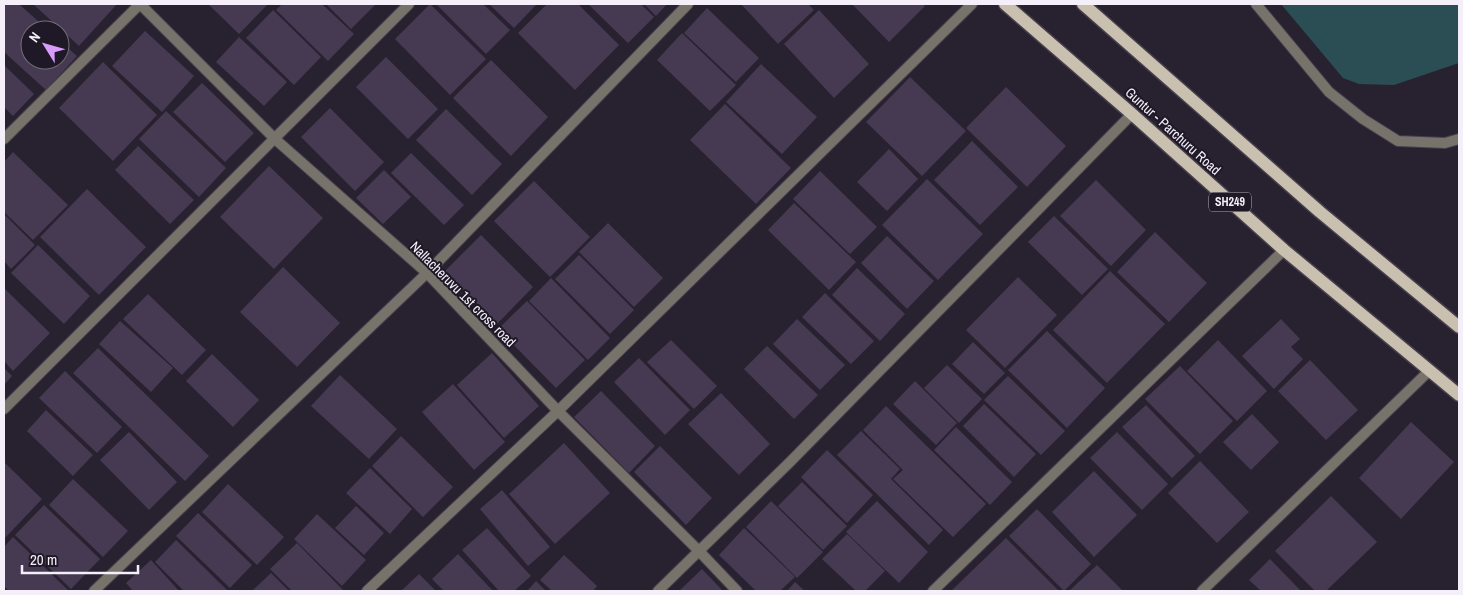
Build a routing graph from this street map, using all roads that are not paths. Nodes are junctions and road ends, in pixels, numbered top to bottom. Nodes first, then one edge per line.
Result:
1 (140, 4) edge
2 (409, 4) edge
3 (688, 4) edge
4 (972, 4) edge
5 (1005, 4) edge
6 (1083, 4) edge
7 (1256, 4) edge
8 (1132, 114) junction
9 (4, 139) edge
10 (275, 139) junction
11 (1459, 139) edge
12 (1284, 250) junction
13 (427, 273) junction
14 (1459, 327) edge
15 (1429, 371) junction
16 (1459, 395) edge
17 (4, 409) edge
18 (558, 411) junction
19 (699, 551) junction
20 (94, 591) edge
21 (367, 591) edge
22 (658, 591) edge
23 (737, 591) edge
24 (933, 591) edge
25 (1202, 591) edge

1 - 9 street
1 - 10 street, Nallacheruvu 1st cross road
2 - 10 street
3 - 13 street
4 - 18 street
5 - 8 main road, Guntur - Parchuru Road / SH249
6 - 14 main road
7 - 11 street
8 - 12 main road, Guntur - Parchuru Road / SH249
8 - 19 street
10 - 13 street, Nallacheruvu 1st cross road
10 - 17 street
12 - 15 main road, Guntur - Parchuru Road / SH249
12 - 24 street
13 - 18 street, Nallacheruvu 1st cross road
13 - 20 street
15 - 16 main road, Guntur - Parchuru Road / SH249
15 - 25 street
18 - 19 street, Nallacheruvu 1st cross road
18 - 21 street
19 - 22 street
19 - 23 street, Nallacheruvu 1st cross road

